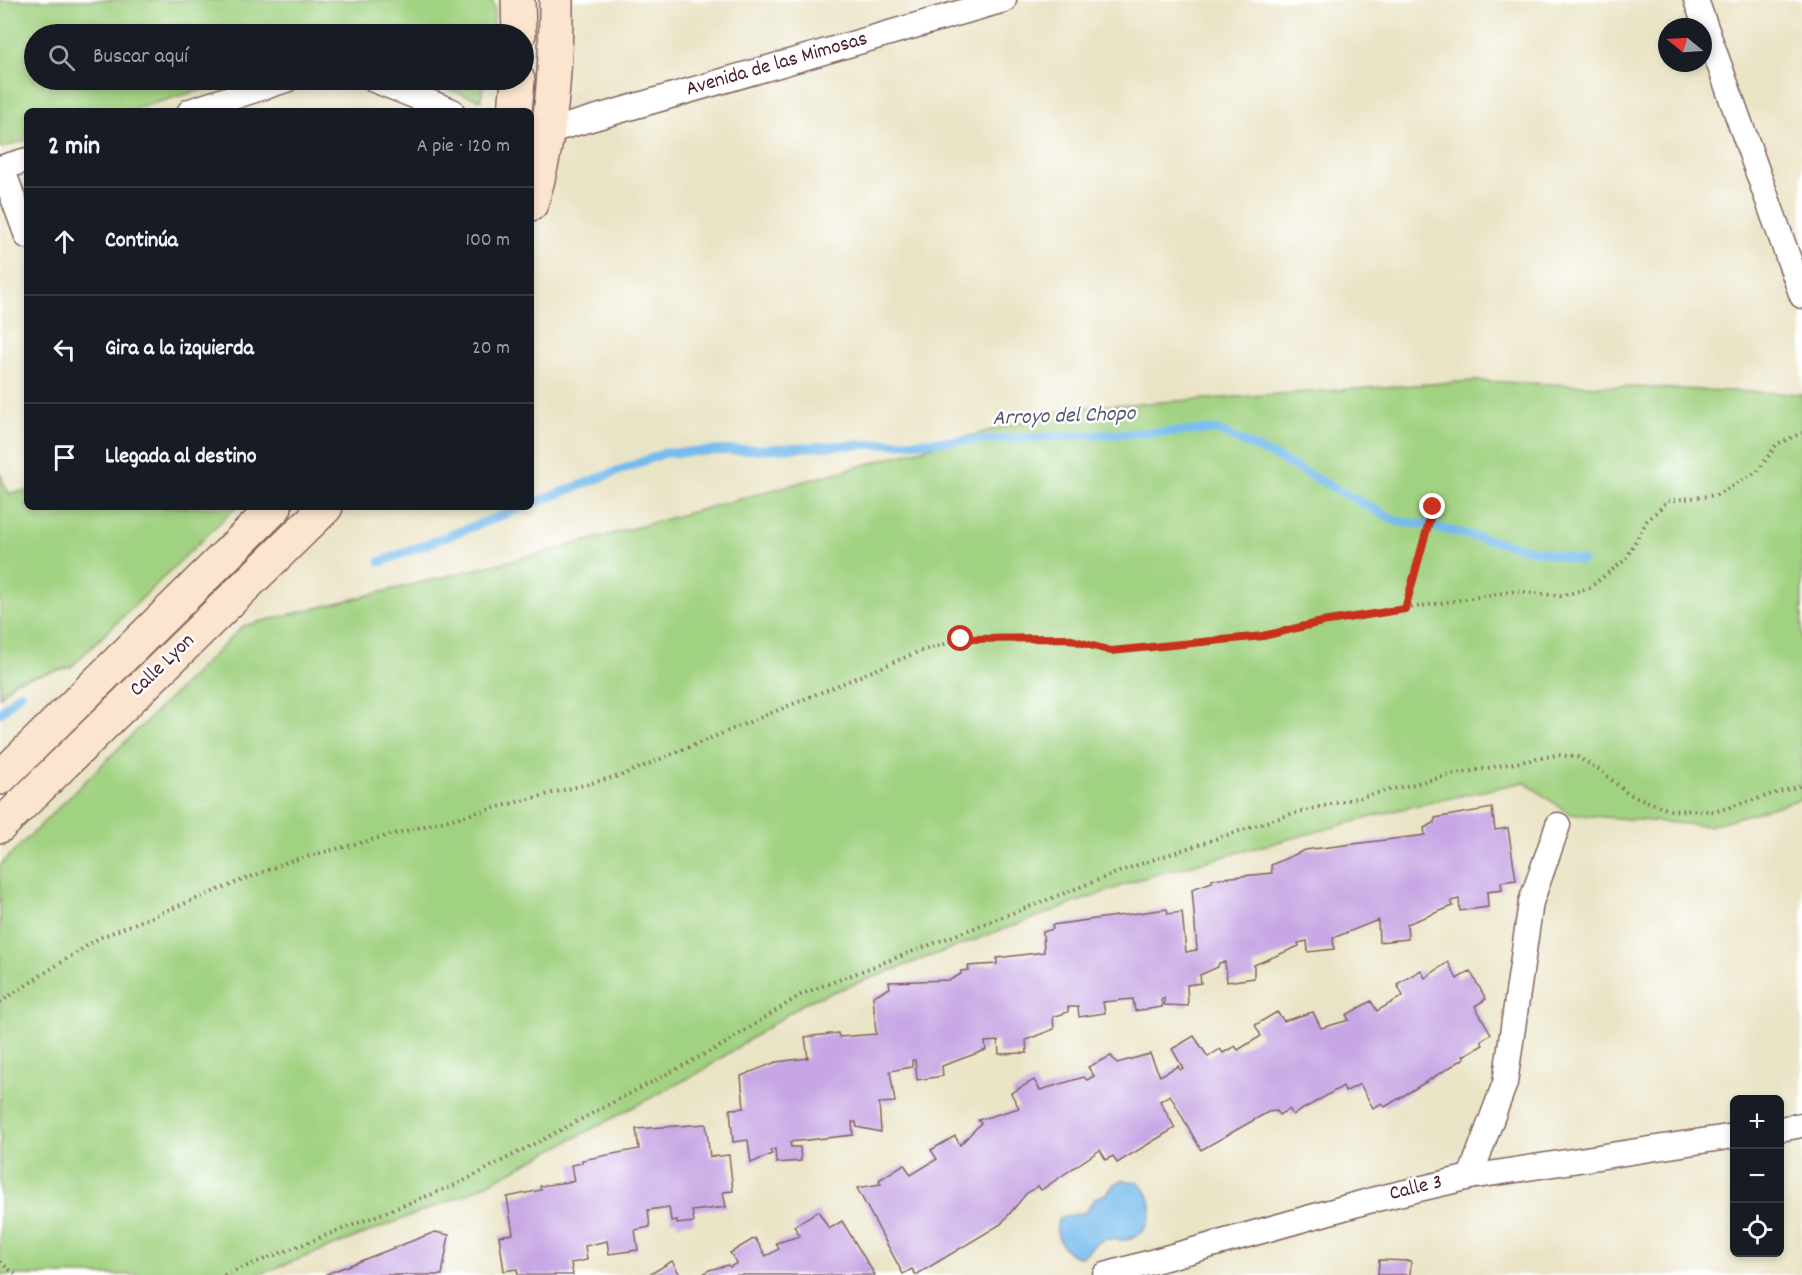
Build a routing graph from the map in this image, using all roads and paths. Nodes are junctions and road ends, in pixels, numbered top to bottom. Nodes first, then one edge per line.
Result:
1 (518, 0) edge
2 (556, 0) edge
3 (1004, 0) edge
4 (1696, 0) edge
5 (519, 24) edge
6 (255, 90) edge
7 (399, 90) edge
8 (517, 90) edge
9 (199, 108) edge
10 (444, 108) edge
11 (515, 108) edge
12 (549, 131) junction
13 (24, 161) edge
14 (1, 168) edge
15 (534, 192) edge
16 (24, 228) edge
17 (1802, 296) edge
18 (1802, 433) edge
19 (272, 510) edge
20 (323, 510) edge
21 (1432, 510) dead end
22 (1405, 609) junction
23 (0, 778) edge
24 (1802, 785) edge
25 (1558, 825) dead end
26 (0, 826) edge
27 (0, 1002) edge
28 (1802, 1125) edge
29 (1784, 1128) edge
30 (1730, 1137) edge
31 (1470, 1177) junction
32 (0, 1262) edge
33 (16, 1275) edge
34 (224, 1275) edge
35 (1105, 1275) edge

1 - 5 street
2 - 12 street
3 - 12 street, Avenida de las Mimosas
4 - 17 street
6 - 9 street
7 - 10 street
8 - 11 street
12 - 15 street
13 - 14 street
14 - 16 street
18 - 22 path
19 - 23 street, Calle Lyon
20 - 26 street, Calle Lyon
21 - 22 path
22 - 27 path
24 - 34 path
25 - 31 street
28 - 29 street
30 - 31 street, Calle 3
31 - 35 street, Calle 3
32 - 33 path

